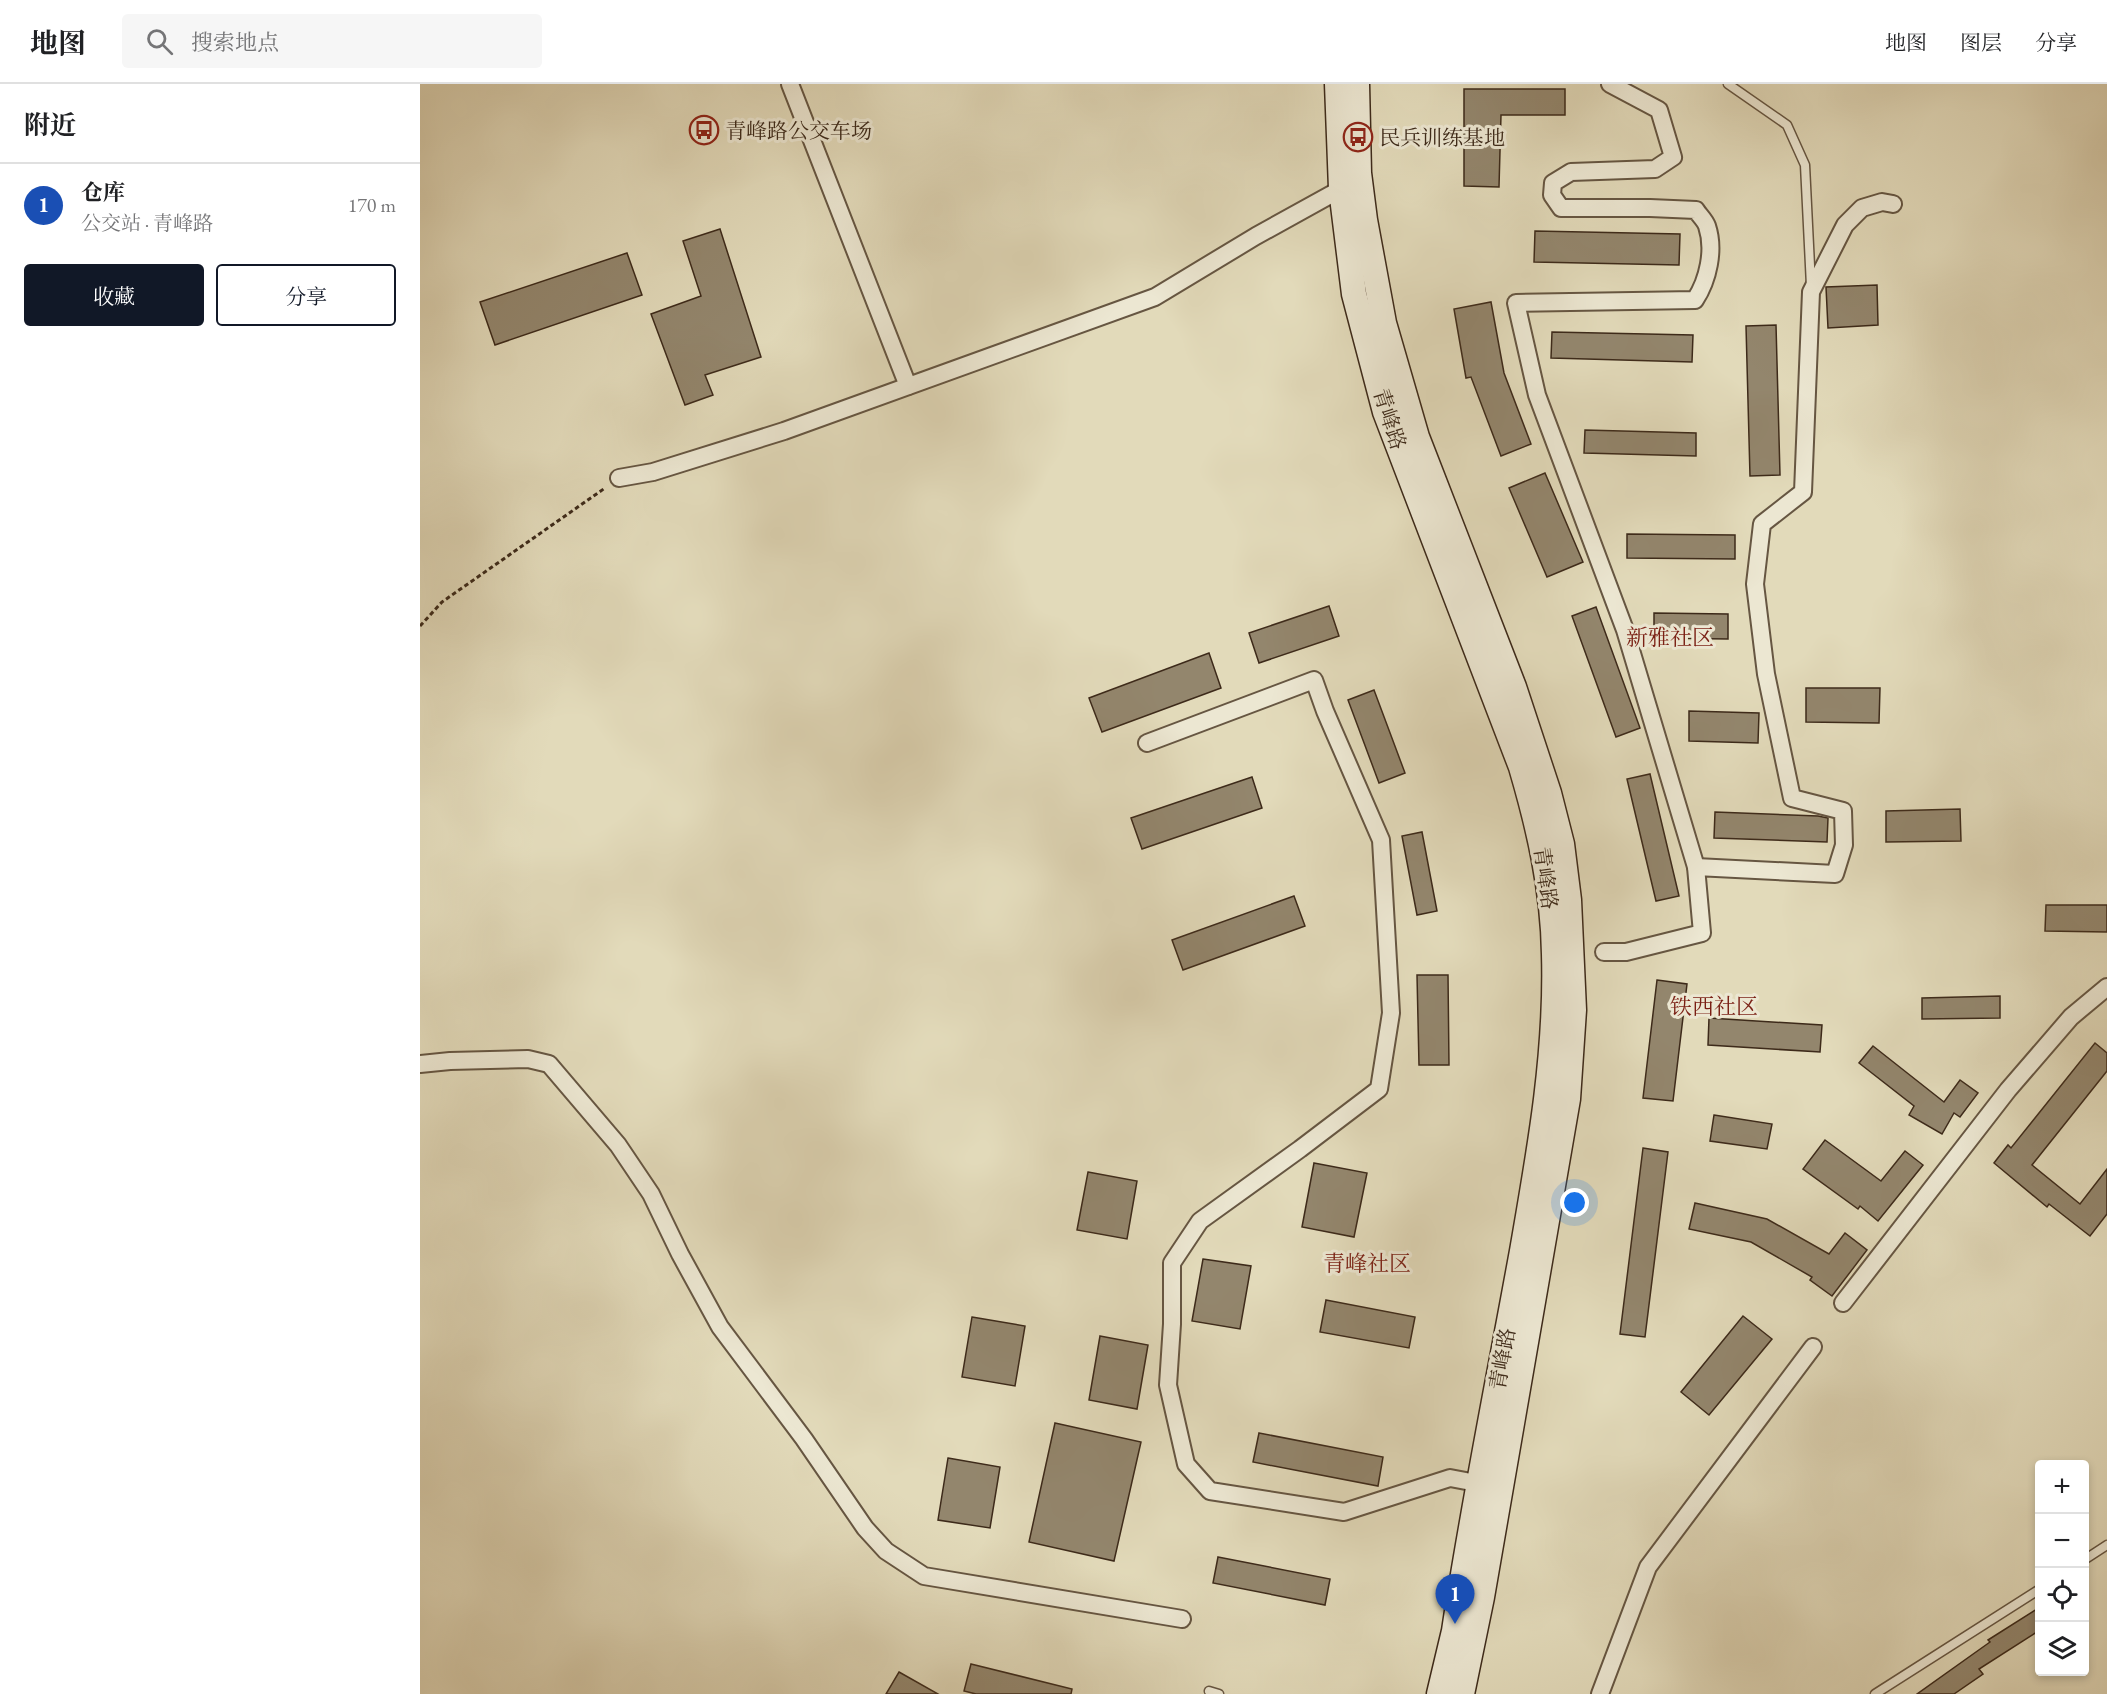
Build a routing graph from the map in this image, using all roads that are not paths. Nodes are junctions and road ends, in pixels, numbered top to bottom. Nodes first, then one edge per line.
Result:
1 (790, 84) edge
2 (1337, 84) edge
3 (1357, 84) edge
4 (1610, 84) edge
5 (1728, 84) edge
6 (1351, 188) junction
7 (1893, 204) dead end
8 (1811, 292) junction
9 (908, 386) junction
10 (619, 478) road end
11 (1147, 743) dead end
12 (1696, 867) junction
13 (1604, 952) dead end
14 (2107, 987) edge
15 (420, 1064) edge
16 (1844, 1303) dead end
17 (1813, 1347) dead end
18 (1490, 1485) junction
19 (2107, 1545) edge
20 (2089, 1557) edge
21 (2035, 1592) edge
22 (1182, 1619) dead end
23 (1209, 1691) dead end
24 (1219, 1694) edge
25 (1439, 1694) edge
26 (1462, 1694) edge
27 (1600, 1694) edge
28 (1875, 1694) edge

1 - 9 street
2 - 6 main road, 青峰路
3 - 6 main road, 青峰路
4 - 12 street
5 - 8 lane
6 - 9 street
6 - 18 main road, 青峰路
7 - 8 street
8 - 12 street
9 - 10 street
11 - 18 street
12 - 13 street
14 - 16 street
15 - 22 street
17 - 27 street
18 - 25 main road, 青峰路
18 - 26 main road, 青峰路
19 - 20 lane
21 - 28 lane
23 - 24 lane

